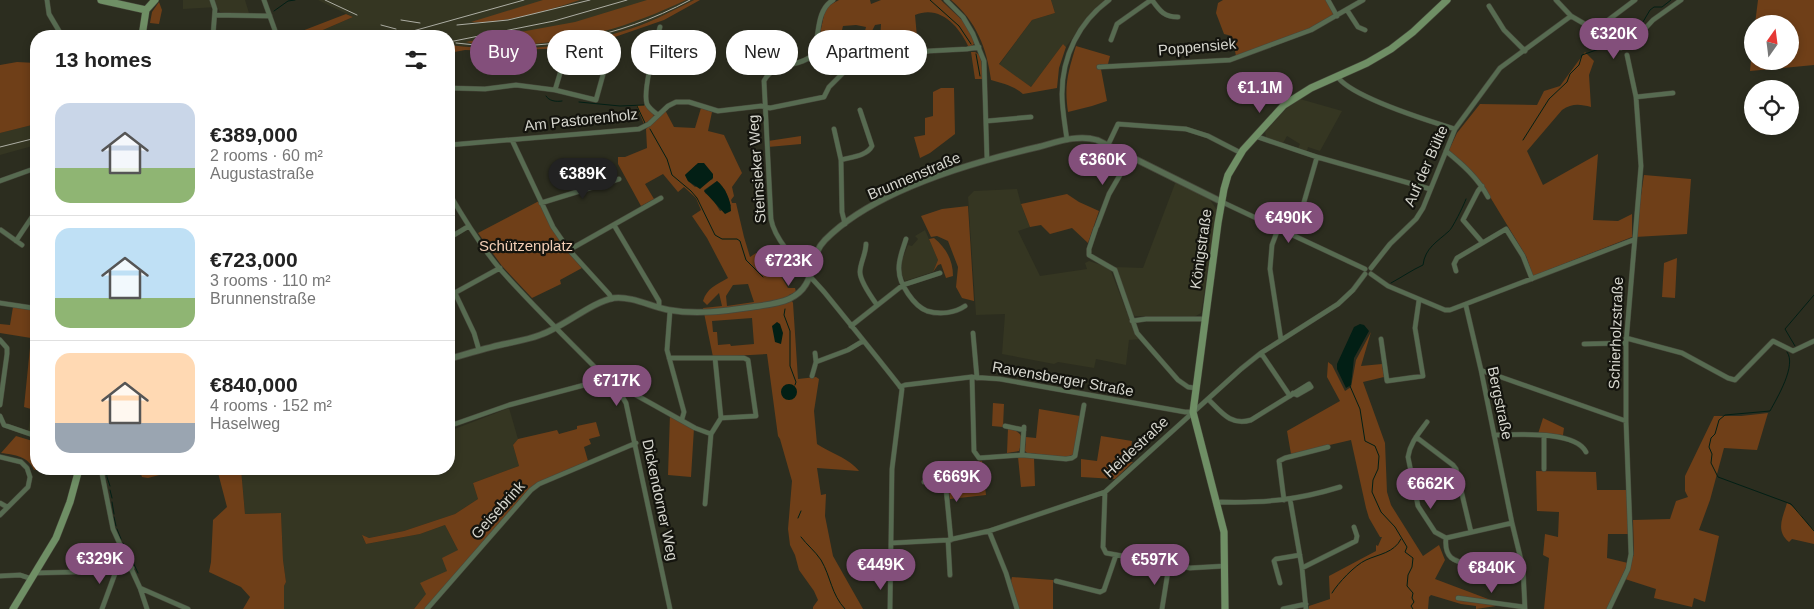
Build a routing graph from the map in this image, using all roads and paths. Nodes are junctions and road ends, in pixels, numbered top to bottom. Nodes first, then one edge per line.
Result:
1 (47, 0) edge
2 (102, 0) edge
3 (155, 0) edge
4 (212, 0) edge
5 (264, 0) edge
6 (833, 0) edge
7 (946, 0) edge
8 (1109, 0) edge
9 (1151, 0) edge
10 (1328, 0) edge
11 (1363, 0) edge
12 (1447, 0) edge
13 (1635, 0) edge
14 (1681, 0) edge
15 (1559, 1) edge
16 (1489, 6) dead end
17 (146, 10) junction
18 (1347, 10) junction
19 (215, 15) junction
20 (270, 16) junction
21 (1337, 16) junction
22 (1571, 16) junction
23 (1178, 17) dead end
24 (660, 27) dead end
25 (58, 30) edge
26 (143, 30) edge
27 (214, 30) edge
28 (275, 30) edge
29 (1365, 30) dead end
30 (1595, 30) junction
31 (1111, 40) dead end
32 (979, 47) junction
33 (1628, 47) junction
34 (1621, 48) junction
35 (1525, 50) junction
36 (1627, 55) junction
37 (1099, 67) dead end
38 (560, 75) edge
39 (603, 75) edge
40 (1337, 76) junction
41 (455, 88) edge
42 (555, 90) junction
43 (1673, 93) dead end
44 (1636, 97) junction
45 (765, 108) junction
46 (860, 110) dead end
47 (658, 115) junction
48 (1031, 117) dead end
49 (987, 121) junction
50 (834, 129) dead end
51 (1455, 129) junction
52 (1255, 136) junction
53 (512, 140) junction
54 (1067, 140) junction
55 (455, 145) edge
56 (1108, 145) junction
57 (1446, 151) junction
58 (1241, 153) junction
59 (1131, 156) junction
60 (1317, 157) junction
61 (987, 159) junction
62 (841, 160) junction
63 (30, 170) edge
64 (619, 179) dead end
65 (0, 181) edge
66 (1482, 186) junction
67 (1430, 189) junction
68 (1488, 197) dead end
69 (661, 198) dead end
70 (1222, 202) junction
71 (455, 203) edge
72 (541, 203) junction
73 (30, 220) edge
74 (845, 224) junction
75 (614, 225) junction
76 (469, 226) junction
77 (1278, 229) junction
78 (1, 230) edge
79 (455, 234) edge
80 (1291, 234) junction
81 (906, 239) dead end
82 (1634, 240) junction
83 (16, 241) junction
84 (1482, 242) junction
85 (866, 244) dead end
86 (22, 245) dead end
87 (569, 250) junction
88 (500, 268) junction
89 (1371, 268) junction
90 (1456, 271) dead end
91 (1365, 272) junction
92 (940, 273) dead end
93 (1371, 274) junction
94 (810, 276) junction
95 (1532, 279) junction
96 (903, 285) junction
97 (455, 293) joint
98 (612, 299) junction
99 (1419, 300) junction
100 (0, 303) edge
101 (877, 305) junction
102 (30, 306) edge
103 (965, 306) dead end
104 (1466, 306) junction
105 (659, 308) junction
106 (670, 310) junction
107 (1204, 319) junction
108 (1132, 321) junction
109 (851, 326) junction
110 (556, 329) junction
111 (973, 333) dead end
112 (1381, 339) dead end
113 (0, 340) edge
114 (1281, 340) junction
115 (864, 341) junction
116 (1626, 341) junction
117 (1814, 341) edge
118 (1584, 344) dead end
119 (480, 350) junction
120 (815, 353) dead end
121 (1261, 353) junction
122 (455, 358) edge
123 (669, 358) junction
124 (714, 358) junction
125 (816, 362) junction
126 (1481, 370) junction
127 (812, 376) dead end
128 (975, 378) junction
129 (606, 379) junction
130 (900, 387) junction
131 (1195, 388) junction
132 (620, 393) junction
133 (1209, 400) junction
134 (0, 405) edge
135 (1084, 405) dead end
136 (0, 410) edge
137 (1192, 412) junction
138 (0, 416) edge
139 (721, 418) junction
140 (682, 419) junction
141 (1626, 421) junction
142 (1427, 422) dead end
143 (455, 425) edge
144 (1005, 426) dead end
145 (30, 434) edge
146 (711, 434) junction
147 (1494, 434) junction
148 (1416, 436) junction
149 (1544, 436) junction
150 (636, 443) junction
151 (1328, 447) dead end
152 (1586, 452) dead end
153 (1022, 455) junction
154 (0, 458) edge
155 (944, 468) dead end
156 (1544, 469) dead end
157 (77, 475) edge
158 (102, 475) edge
159 (945, 480) junction
160 (924, 482) dead end
161 (1340, 487) dead end
162 (1105, 492) junction
163 (1287, 500) junction
164 (0, 503) edge
165 (1216, 503) junction
166 (705, 504) dead end
167 (7, 507) junction
168 (0, 514) edge
169 (1512, 523) junction
170 (1354, 527) dead end
171 (989, 531) junction
172 (1472, 532) junction
173 (1446, 538) junction
174 (950, 540) junction
175 (892, 543) junction
176 (1116, 555) junction
177 (1300, 555) junction
178 (1169, 565) junction
179 (1471, 565) dead end
180 (1225, 566) junction
181 (132, 568) junction
182 (1302, 568) junction
183 (116, 571) junction
184 (950, 575) dead end
185 (0, 576) edge
186 (34, 576) junction
187 (1056, 581) dead end
188 (1280, 582) dead end
189 (140, 588) junction
190 (1458, 598) dead end
191 (1306, 607) edge
192 (1524, 608) edge
193 (13, 609) edge
194 (102, 609) edge
195 (147, 609) edge
196 (188, 609) edge
197 (426, 609) edge
198 (670, 609) edge
199 (890, 609) edge
200 (1017, 609) edge
201 (1162, 609) edge
202 (1225, 609) edge
203 (1283, 609) edge
204 (1609, 609) edge

1 - 25 street
2 - 17 main road
3 - 17 main road
4 - 19 street
5 - 20 street
6 - 45 street, Steinsieker Weg
7 - 32 street
8 - 54 street
9 - 23 street
9 - 31 street
10 - 21 street
11 - 18 street, Poppensiek
12 - 40 main road, Königstraße
13 - 30 street
14 - 33 street
15 - 22 street
16 - 35 street
17 - 26 main road
18 - 21 street, Poppensiek
18 - 29 street
19 - 20 street
19 - 27 street
20 - 28 street
21 - 37 street, Poppensiek
22 - 30 street
22 - 35 street, Auf der Bülte
24 - 47 street
30 - 34 street
32 - 45 street, Am Pastorenholz
32 - 49 street
33 - 34 street
33 - 36 street
34 - 36 street
35 - 51 street, Auf der Bülte
36 - 44 street, Schierholzstraße
38 - 42 street
39 - 42 street
40 - 51 street
40 - 52 main road, Königstraße
41 - 42 street
43 - 44 street
44 - 82 street, Schierholzstraße
45 - 47 street, Am Pastorenholz
45 - 94 street, Steinsieker Weg
46 - 62 street
47 - 53 street, Am Pastorenholz
48 - 49 street
49 - 61 street
50 - 62 street
51 - 57 street, Auf der Bülte
52 - 58 main road, Königstraße
52 - 60 street
53 - 55 street, Am Pastorenholz
53 - 72 street
54 - 56 street, Brunnenstraße
54 - 61 street, Brunnenstraße
56 - 58 street
56 - 59 street, Brunnenstraße
57 - 66 street
57 - 67 street, Auf der Bülte
58 - 70 main road, Königstraße
59 - 70 street, Brunnenstraße
59 - 108 street
60 - 67 street
60 - 80 street
61 - 74 street, Brunnenstraße
62 - 74 street
63 - 65 street
64 - 72 street
66 - 68 street
66 - 84 street
67 - 89 street, Auf der Bülte
69 - 75 street
70 - 77 street
70 - 107 main road, Königstraße
71 - 76 street, Dickendorner Weg
72 - 87 street
73 - 83 street
74 - 94 street, Brunnenstraße
75 - 87 street
75 - 105 street
76 - 79 street
76 - 88 street, Dickendorner Weg
77 - 80 street
77 - 114 street
78 - 83 street
80 - 91 street
81 - 96 street
82 - 95 street
82 - 116 street, Schierholzstraße
83 - 86 street
84 - 90 street
84 - 95 street
85 - 101 street
87 - 98 street
88 - 97 street
88 - 110 street, Dickendorner Weg
89 - 91 street
89 - 93 street
91 - 93 street
91 - 114 street
92 - 96 street
93 - 99 street
94 - 106 street, Brunnenstraße
94 - 109 street, Steinsieker Weg
95 - 104 street
96 - 101 street
96 - 103 street
97 - 119 street
98 - 105 street, Brunnenstraße
98 - 110 street
99 - 104 street
99 - 112 street
100 - 102 street
101 - 109 street
104 - 126 street, Bergstraße
105 - 106 street, Brunnenstraße
106 - 123 street
107 - 108 street
107 - 131 main road, Königstraße
108 - 131 street
109 - 115 street, Steinsieker Weg
110 - 119 street
110 - 129 street, Dickendorner Weg
111 - 128 street
113 - 134 street
114 - 121 street
115 - 125 street
115 - 130 street, Steinsieker Weg
116 - 117 street
116 - 118 street
116 - 141 street, Schierholzstraße
119 - 122 street
120 - 125 street
121 - 133 street
121 - 133 street
123 - 124 street
123 - 140 street
124 - 139 street
124 - 139 street
125 - 127 street
126 - 141 street
126 - 147 street, Bergstraße
128 - 130 street, Ravensberger Straße
128 - 137 street, Ravensberger Straße
128 - 153 street
129 - 132 street, Dickendorner Weg
129 - 143 street
130 - 175 street
131 - 137 main road, Königstraße
132 - 140 street
132 - 150 street, Dickendorner Weg
133 - 137 street
134 - 136 street
135 - 153 street
137 - 162 street, Heidestraße
137 - 165 main road, Königstraße
138 - 145 street
139 - 146 street
140 - 146 street
141 - 204 street, Schierholzstraße
142 - 148 street
144 - 153 street
146 - 166 street
147 - 149 street
147 - 169 street, Bergstraße
148 - 172 street
148 - 173 street
149 - 152 street
149 - 156 street
150 - 197 street, Geisebrink
150 - 198 street, Dickendorner Weg
151 - 163 street
154 - 167 street
155 - 159 street
157 - 186 main road
158 - 181 street
159 - 160 street
159 - 174 street
161 - 163 street
162 - 171 street, Heidestraße
162 - 176 street
163 - 165 street
163 - 177 street
164 - 167 street
165 - 180 main road, Königstraße
167 - 168 street
169 - 172 street
169 - 192 street, Bergstraße
170 - 182 street
171 - 174 street, Heidestraße
171 - 200 street
172 - 173 street
173 - 179 street
174 - 175 street, Heidestraße
174 - 184 street
175 - 199 street
176 - 178 street
176 - 187 street
177 - 182 street
177 - 188 street
178 - 180 street
178 - 201 street
180 - 202 main road, Königstraße
181 - 183 street
181 - 189 street
182 - 191 street
183 - 186 street
183 - 194 street
185 - 186 street
186 - 193 main road
189 - 195 street
189 - 196 street
190 - 192 street
191 - 203 street

